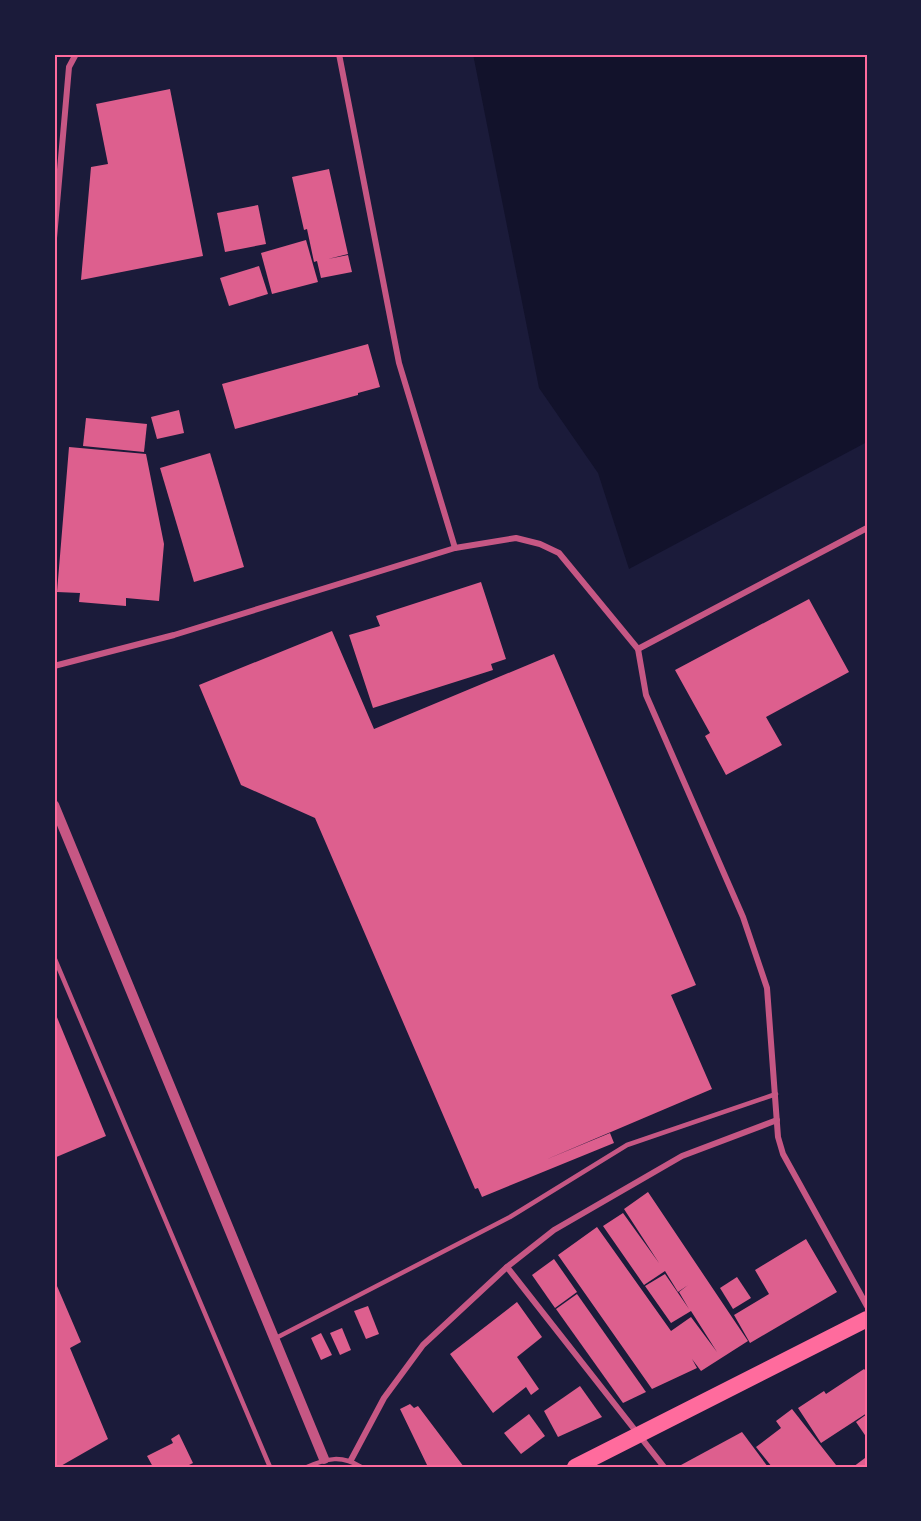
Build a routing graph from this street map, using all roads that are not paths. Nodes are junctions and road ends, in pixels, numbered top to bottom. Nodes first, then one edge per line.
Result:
1 (76, 54) edge
2 (339, 54) edge
3 (54, 238) edge
4 (867, 528) edge
5 (455, 548) junction
6 (638, 649) junction
7 (54, 666) edge
8 (54, 805) edge
9 (54, 957) edge
10 (776, 1094) junction
11 (777, 1120) junction
12 (507, 1267) junction
13 (867, 1306) edge
14 (867, 1319) edge
15 (274, 1340) junction
16 (638, 1435) junction
17 (324, 1459) junction
18 (351, 1460) junction
19 (270, 1467) edge
20 (307, 1467) edge
21 (361, 1467) edge
22 (575, 1467) edge
23 (664, 1467) edge

1 - 3 street
2 - 5 street
4 - 6 street
5 - 6 street
5 - 7 street
6 - 10 street
8 - 15 street
9 - 19 lane
10 - 11 street
10 - 15 lane
11 - 12 street
11 - 13 street
12 - 16 street
12 - 18 street
14 - 16 highway
15 - 17 street
16 - 22 highway
16 - 23 street
17 - 18 lane
17 - 20 lane
18 - 21 lane

